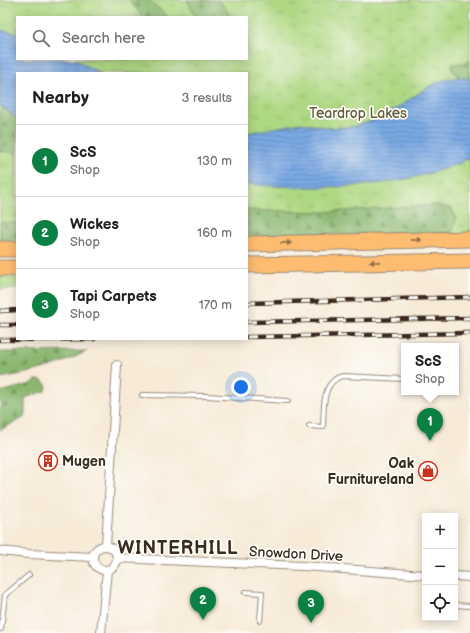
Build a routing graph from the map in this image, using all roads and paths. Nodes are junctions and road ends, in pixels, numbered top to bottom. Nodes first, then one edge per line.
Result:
1 (470, 239) edge
2 (248, 244) edge
3 (0, 249) edge
4 (16, 249) edge
5 (470, 261) edge
6 (248, 265) edge
7 (0, 268) edge
8 (16, 268) edge
9 (117, 365) dead end
10 (401, 379) edge
11 (142, 395) dead end
12 (288, 401) dead end
13 (309, 426) dead end
14 (106, 546) junction
15 (0, 550) edge
16 (93, 557) junction
17 (117, 558) junction
18 (107, 570) junction
19 (422, 574) edge
20 (29, 575) dead end
21 (458, 576) edge
22 (470, 577) edge
23 (245, 592) dead end
24 (458, 605) edge
25 (470, 606) edge
26 (260, 621) dead end
27 (1, 629) dead end
28 (101, 633) edge

2 -> 1 highway
3 - 4 highway
5 -> 6 highway
7 - 8 highway
9 - 14 street
10 - 13 lane
11 - 12 lane
14 - 16 street
14 - 17 street
15 - 16 street
16 - 18 street
17 - 18 street
17 - 19 street, Snowdon Drive
18 - 28 street
20 - 27 lane
21 - 22 street
23 - 26 lane
24 - 25 lane

